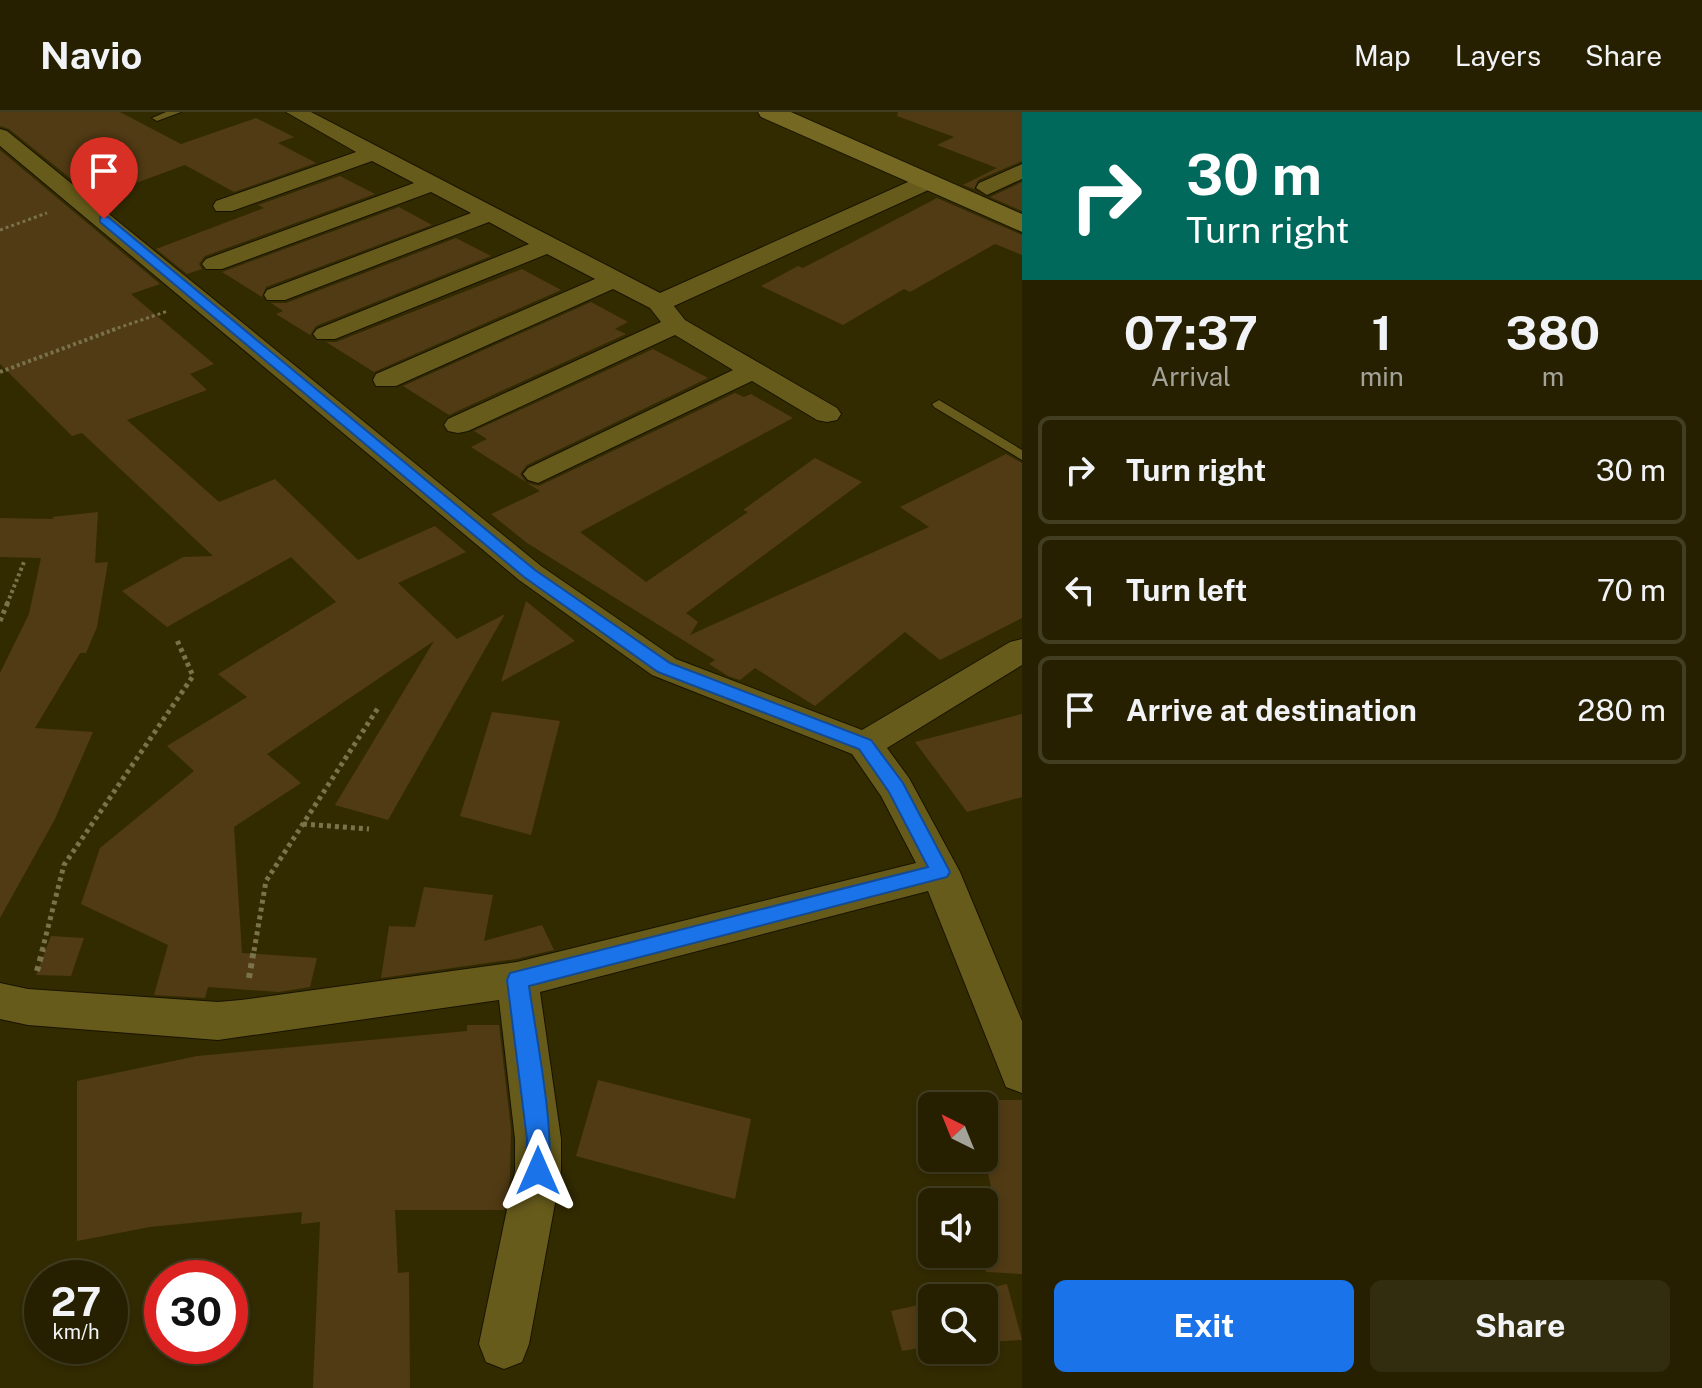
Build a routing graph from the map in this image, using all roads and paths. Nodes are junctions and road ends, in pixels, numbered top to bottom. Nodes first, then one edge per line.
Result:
1 (176, 112) edge
2 (296, 112) edge
3 (770, 112) edge
4 (811, 112) edge
5 (157, 118) dead end
6 (0, 135) edge
7 (374, 153) junction
8 (1022, 171) edge
9 (927, 182) junction
10 (432, 184) junction
11 (987, 188) junction
12 (82, 200) junction
13 (1022, 203) edge
14 (224, 206) dead end
15 (490, 214) junction
16 (1022, 224) edge
17 (0, 230) edge
18 (548, 245) junction
19 (214, 264) dead end
20 (613, 280) junction
21 (276, 295) dead end
22 (201, 301) junction
23 (659, 303) junction
24 (676, 325) junction
25 (326, 334) dead end
26 (755, 369) junction
27 (0, 372) edge
28 (386, 380) dead end
29 (939, 404) dead end
30 (827, 414) dead end
31 (458, 425) dead end
32 (1022, 456) edge
33 (538, 474) dead end
34 (24, 562) dead end
35 (0, 621) edge
36 (177, 640) dead end
37 (1022, 650) edge
38 (378, 708) dead end
39 (865, 745) junction
40 (303, 824) junction
41 (369, 829) dead end
42 (940, 872) junction
43 (517, 980) junction
44 (14, 1004) edge
45 (241, 1018) junction
46 (1022, 1073) edge
47 (504, 1344) dead end

1 - 5 lane
2 - 7 street
3 - 9 street
4 - 11 street
6 - 12 street
7 - 10 street
7 - 14 street
8 - 11 street
9 - 16 street
9 - 23 street
10 - 15 street
10 - 19 street
11 - 13 street
12 - 17 path
12 - 22 street
15 - 18 street
15 - 21 street
18 - 20 street
18 - 25 street
20 - 23 street
20 - 28 street
22 - 27 path
22 - 39 street
23 - 24 street
24 - 26 street
24 - 31 street
26 - 30 street
26 - 33 street
29 - 32 lane
34 - 35 path
36 - 44 path
37 - 39 street
38 - 40 path
39 - 42 street
40 - 41 path
40 - 45 path
42 - 43 street
42 - 46 street
43 - 45 street
43 - 47 street
44 - 45 street

